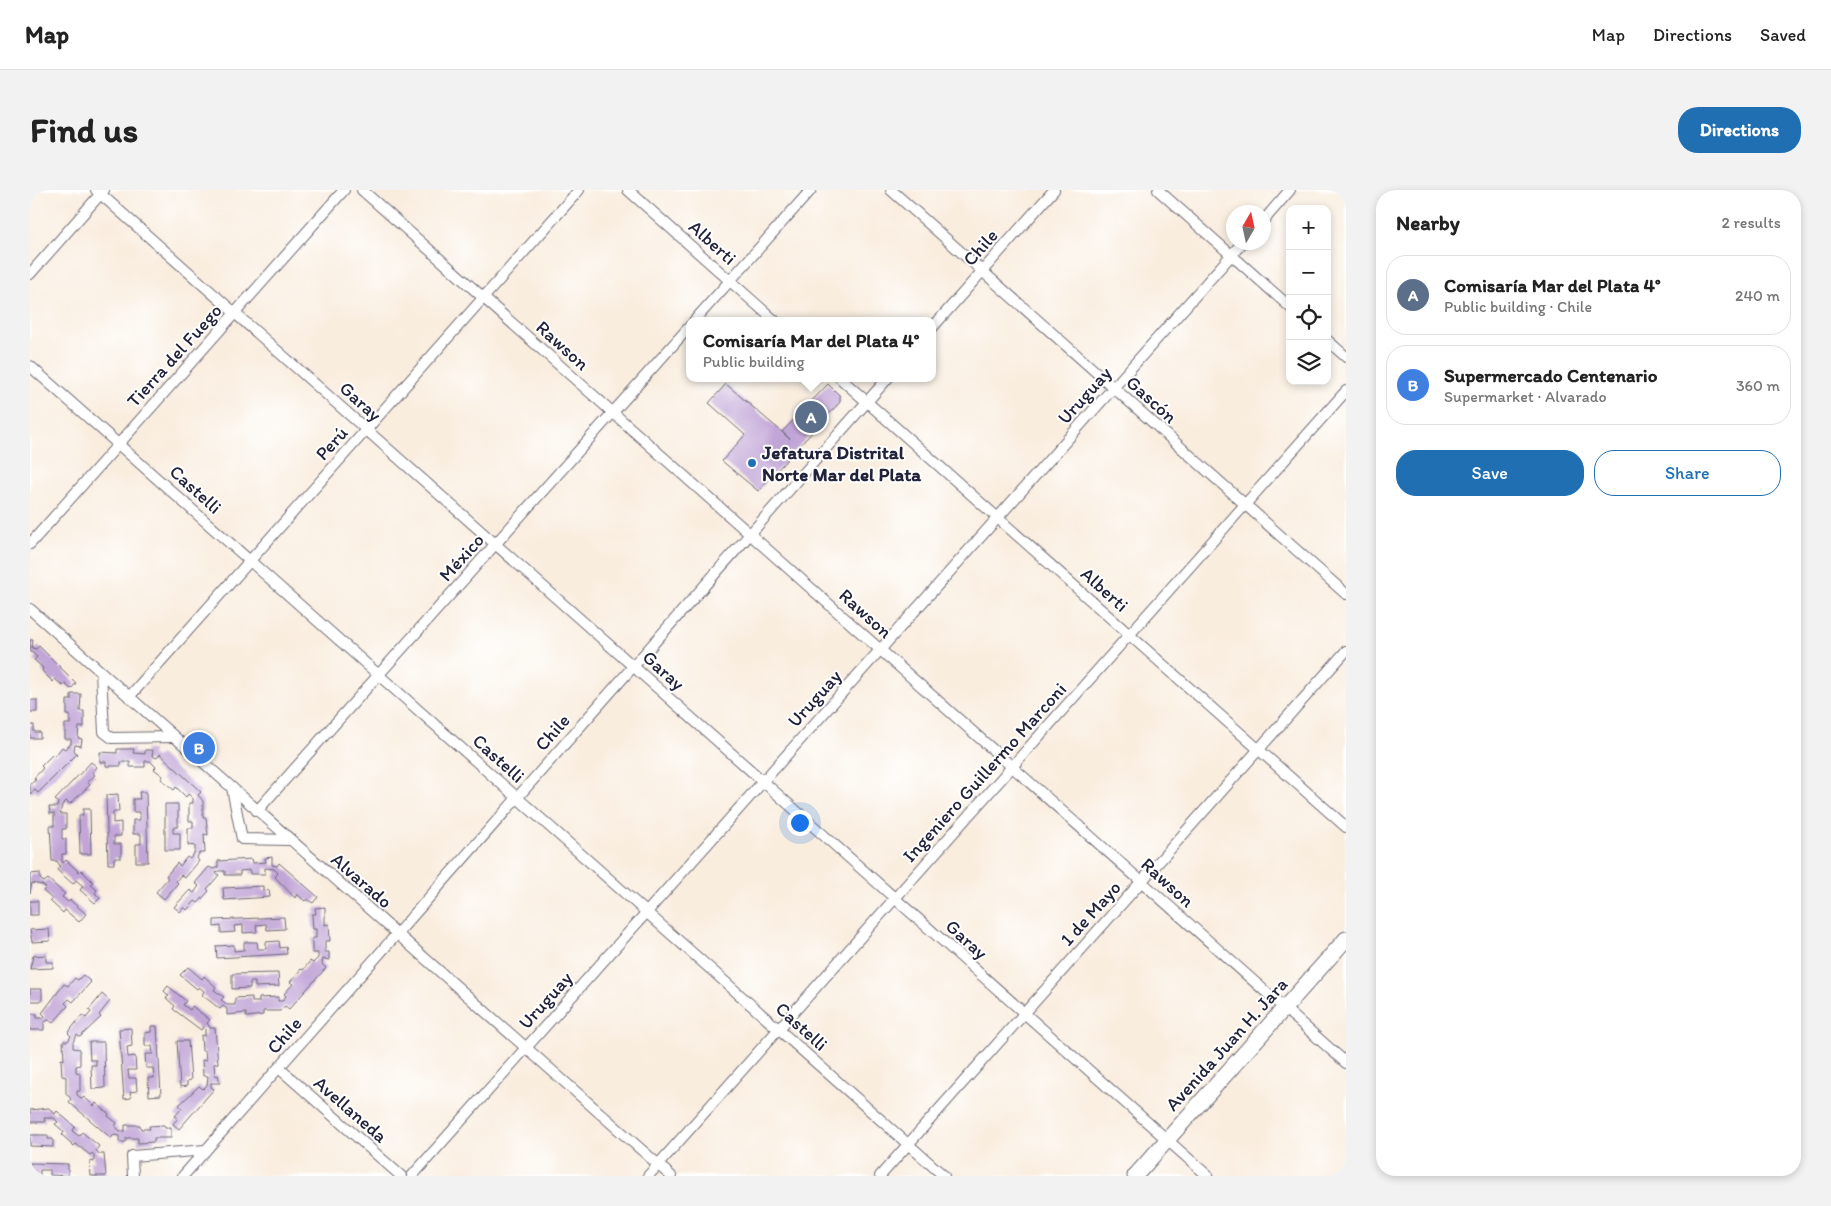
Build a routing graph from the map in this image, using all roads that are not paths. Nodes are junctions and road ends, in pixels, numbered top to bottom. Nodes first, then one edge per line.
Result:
1 (344, 190) edge
2 (362, 190) edge
3 (579, 190) edge
4 (628, 190) edge
5 (811, 190) edge
6 (891, 190) edge
7 (1054, 190) edge
8 (1158, 190) edge
9 (1290, 190) edge
10 (100, 191) edge
11 (1271, 212) edge
12 (1237, 250) edge
13 (1232, 256) junction
14 (982, 271) junction
15 (30, 274) edge
16 (730, 280) junction
17 (483, 298) junction
18 (1286, 303) edge
19 (235, 313) junction
20 (698, 317) edge
21 (771, 317) edge
22 (936, 323) edge
23 (686, 330) edge
24 (1331, 344) edge
25 (1346, 357) edge
26 (30, 366) edge
27 (844, 382) edge
28 (884, 382) edge
29 (1114, 388) junction
30 (1346, 391) edge
31 (867, 402) junction
32 (613, 412) junction
33 (366, 429) junction
34 (119, 444) junction
35 (1245, 504) junction
36 (998, 518) junction
37 (750, 534) junction
38 (30, 544) edge
39 (496, 544) junction
40 (250, 560) junction
41 (1346, 594) edge
42 (30, 609) edge
43 (1129, 635) junction
44 (880, 650) junction
45 (1346, 651) edge
46 (633, 666) junction
47 (101, 672) junction
48 (379, 675) junction
49 (129, 697) junction
50 (173, 736) junction
51 (1259, 749) junction
52 (1012, 767) junction
53 (763, 782) junction
54 (232, 788) junction
55 (518, 798) junction
56 (258, 811) junction
57 (1346, 827) edge
58 (290, 840) junction
59 (1141, 882) junction
60 (895, 898) junction
61 (647, 912) junction
62 (397, 934) junction
63 (1346, 939) edge
64 (1284, 1008) junction
65 (1024, 1013) junction
66 (779, 1029) junction
67 (526, 1048) junction
68 (1346, 1063) edge
69 (279, 1068) junction
70 (1167, 1140) junction
71 (908, 1144) junction
72 (206, 1150) junction
73 (658, 1165) junction
74 (134, 1176) edge
75 (184, 1176) edge
76 (401, 1176) edge
77 (412, 1176) edge
78 (648, 1176) edge
79 (671, 1176) edge
80 (880, 1176) edge
81 (944, 1176) edge
82 (1135, 1176) edge
83 (1208, 1176) edge

1 - 19 street, Tierra del Fuego
2 - 17 street, Rawson
3 - 17 street, Perú
4 - 16 street, Alberti
5 - 16 street
6 - 14 street, Gascón
7 - 14 street, Chile
8 - 13 street
9 - 11 street
10 - 15 street
10 - 19 street, Garay
12 - 13 street, Uruguay
13 - 18 street
13 - 29 street, Uruguay
14 - 22 street, Chile
14 - 29 street, Gascón
16 - 20 street
16 - 21 street, Alberti
17 - 32 street, Rawson
17 - 33 street, Perú
19 - 33 street, Garay
19 - 34 street, Tierra del Fuego
23 - 32 street, México
24 - 25 street
26 - 34 street, Castelli
27 - 31 street, Alberti
28 - 31 street, Chile
29 - 35 street, Gascón
29 - 36 street, Uruguay
30 - 35 street, Ingeniero Guillermo Marconi
31 - 36 street, Alberti
31 - 37 street, Chile
32 - 37 street, Rawson
32 - 39 street, México
33 - 39 street, Garay
33 - 40 street, Perú
34 - 38 street, Tierra del Fuego
34 - 40 street, Castelli
35 - 41 street, Gascón
35 - 43 street, Ingeniero Guillermo Marconi
36 - 43 street, Alberti
36 - 44 street, Uruguay
37 - 44 street, Rawson
37 - 46 street, Chile
39 - 46 street, Garay
39 - 48 street, México
40 - 48 street, Castelli
40 - 49 street, Perú
42 - 47 street, Alvarado
43 - 51 street, Alberti
43 - 52 street, Ingeniero Guillermo Marconi
44 - 52 street, Rawson
44 - 53 street, Uruguay
45 - 51 street, 1 de Mayo
46 - 53 street, Garay
46 - 55 street, Chile
47 - 49 street, Alvarado
47 - 50 street
48 - 55 street, Castelli
48 - 56 street, México
49 - 50 street, Alvarado
50 - 54 street, Alvarado
51 - 57 street, Alberti
51 - 59 street, 1 de Mayo
52 - 59 street, Rawson
52 - 60 street, Ingeniero Guillermo Marconi
53 - 60 street, Garay
53 - 61 street, Uruguay
54 - 56 street, Alvarado
54 - 58 street
55 - 61 street, Castelli
55 - 62 street, Chile
56 - 58 street, Alvarado
58 - 62 street, Alvarado
59 - 64 street, Rawson
59 - 65 street, 1 de Mayo
60 - 65 street, Garay
60 - 66 street, Ingeniero Guillermo Marconi
61 - 66 street, Castelli
61 - 67 street, Uruguay
62 - 67 street, Alvarado
62 - 69 street, Chile
63 - 64 main road, Avenida Juan H. Jara
64 - 68 street, Rawson
64 - 70 main road, Avenida Juan H. Jara
65 - 70 street, Garay
65 - 71 street, 1 de Mayo
66 - 71 street, Castelli
66 - 73 street, Ingeniero Guillermo Marconi
67 - 73 street, Alvarado
67 - 77 street, Uruguay
69 - 72 street, Chile
69 - 76 street, Avellaneda
70 - 82 main road, Avenida Juan H. Jara
70 - 83 street, Garay
71 - 80 street, 1 de Mayo
71 - 81 street, Castelli
72 - 74 street
72 - 75 street, Chile
73 - 78 street, Ingeniero Guillermo Marconi
73 - 79 street, Alvarado

